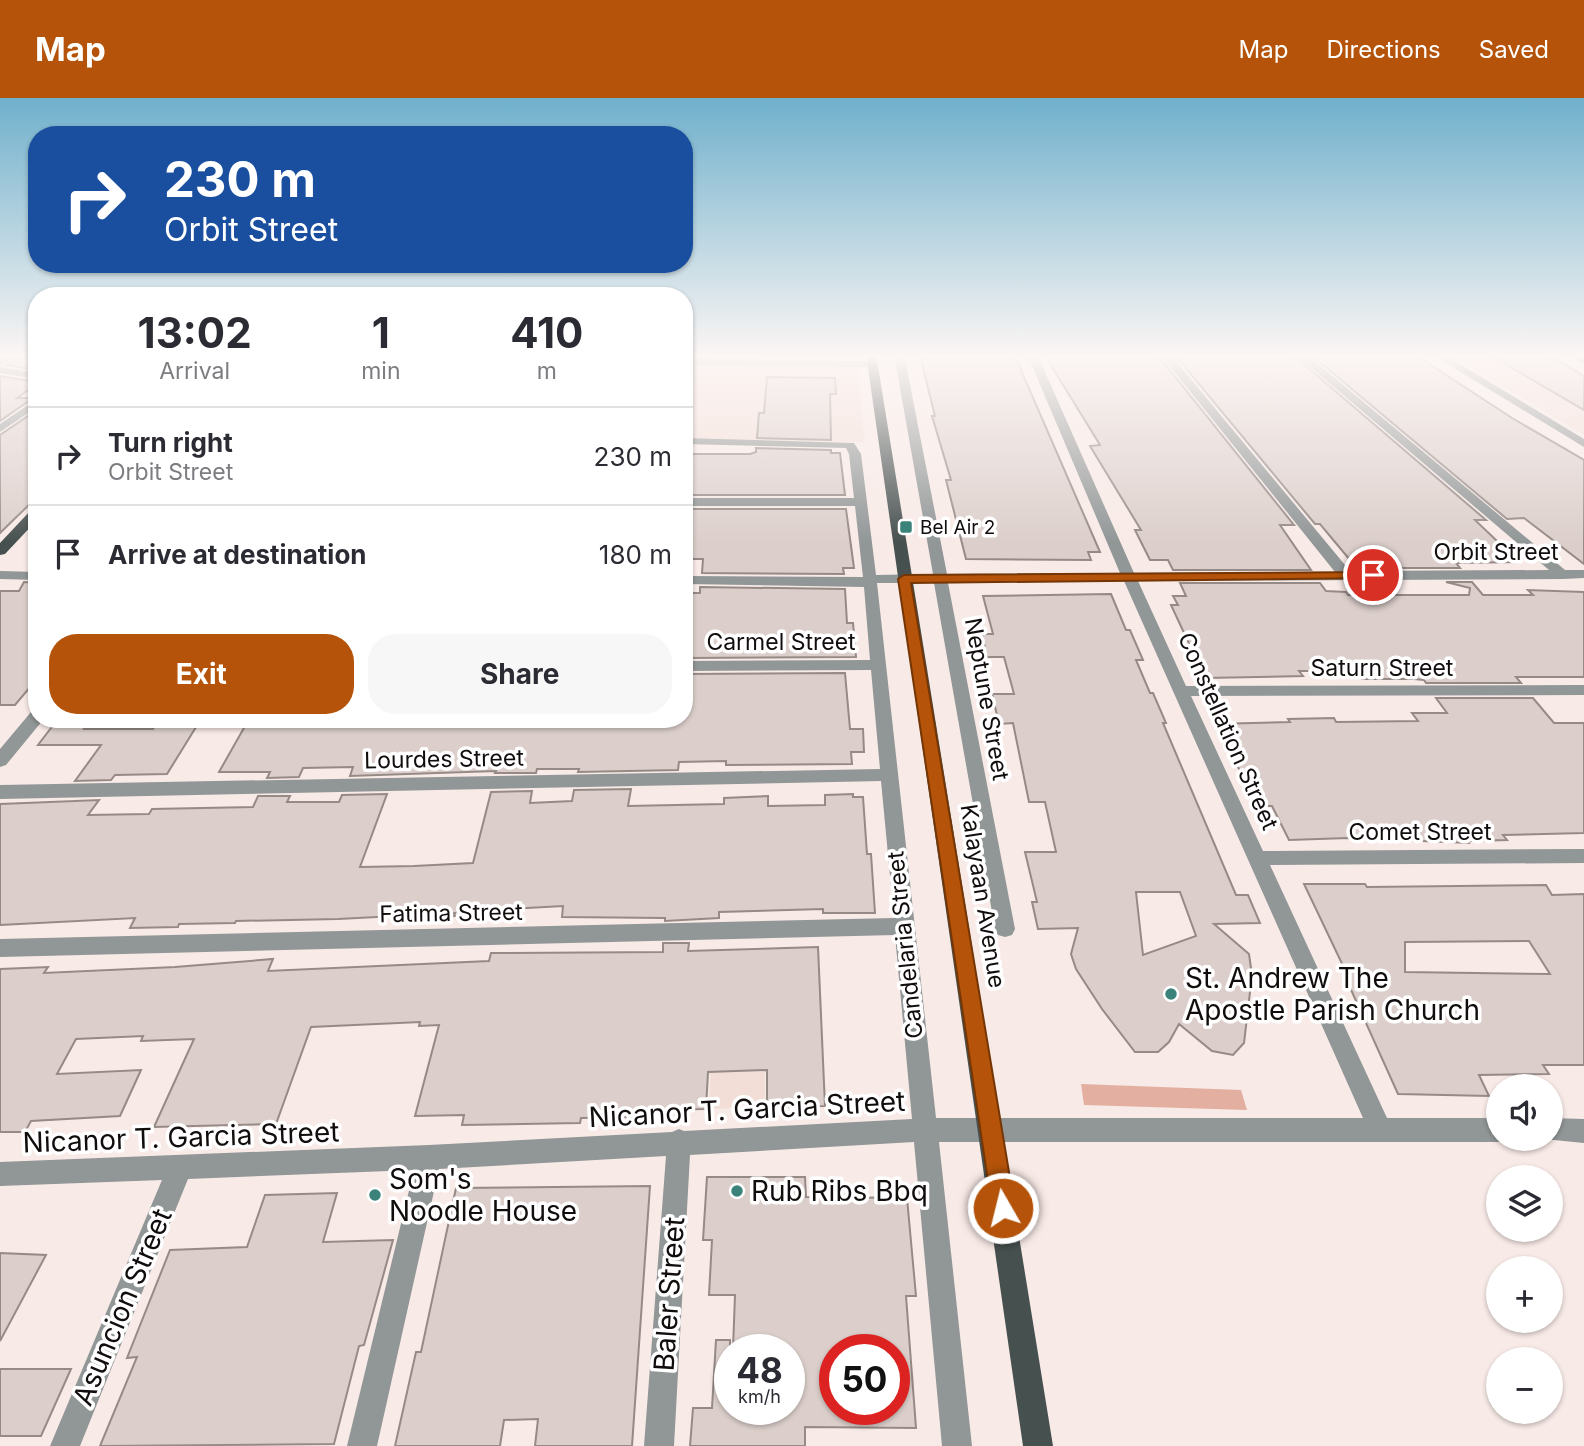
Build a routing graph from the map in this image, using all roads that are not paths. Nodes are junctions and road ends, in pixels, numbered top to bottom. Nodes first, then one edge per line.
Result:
1 (17, 417) edge
2 (880, 417) edge
3 (911, 417) edge
4 (1059, 417) edge
5 (1217, 417) edge
6 (1375, 417) edge
7 (1539, 417) edge
8 (0, 429) edge
9 (693, 441) edge
10 (1584, 444) edge
11 (693, 502) edge
12 (860, 502) junction
13 (28, 521) edge
14 (0, 551) edge
15 (1584, 574) edge
16 (0, 575) edge
17 (1563, 575) junction
18 (28, 576) edge
19 (1346, 576) junction
20 (1129, 577) junction
21 (942, 579) junction
22 (693, 580) edge
23 (867, 582) junction
24 (905, 582) junction
25 (878, 664) junction
26 (693, 666) edge
27 (1584, 690) edge
28 (1181, 691) junction
29 (28, 727) edge
30 (0, 761) edge
31 (888, 775) junction
32 (0, 792) edge
33 (1584, 856) edge
34 (1256, 858) junction
35 (903, 926) junction
36 (1005, 929) dead end
37 (0, 948) edge
38 (1378, 1128) junction
39 (991, 1129) junction
40 (924, 1130) junction
41 (1486, 1130) edge
42 (1563, 1130) edge
43 (1584, 1131) edge
44 (678, 1141) junction
45 (429, 1157) junction
46 (180, 1167) junction
47 (0, 1174) edge
48 (65, 1446) edge
49 (362, 1446) edge
50 (659, 1446) edge
51 (957, 1446) edge
52 (1038, 1446) edge

1 - 8 street
2 - 24 main road, Kalayaan Avenue
3 - 21 street, Neptune Street
4 - 20 street, Constellation Street
5 - 19 street
6 - 17 street
7 - 10 street
9 - 12 street, Candelaria Street
11 - 12 street
12 - 23 street, Candelaria Street
13 - 14 main road
15 - 17 street, Orbit Street
16 - 18 street
17 - 19 street, Orbit Street
19 - 20 street, Orbit Street
20 - 21 street, Orbit Street
20 - 28 street, Constellation Street
21 - 24 street, Orbit Street
21 - 36 street, Neptune Street
22 - 23 street, Orbit Street
23 - 24 street, Orbit Street
23 - 25 street, Candelaria Street
24 - 39 main road, Kalayaan Avenue
25 - 26 street, Carmel Street
25 - 31 street, Candelaria Street
27 - 28 street, Saturn Street
28 - 34 street, Constellation Street
29 - 30 street
31 - 32 street, Lourdes Street
31 - 35 street, Candelaria Street
33 - 34 street, Comet Street
34 - 38 street, Constellation Street
35 - 37 street, Fatima Street
35 - 40 street, Candelaria Street
38 - 39 street, Nicanor T. Garcia Street
38 - 41 street, Nicanor T. Garcia Street
39 - 40 street, Nicanor T. Garcia Street
39 - 52 main road, Kalayaan Avenue
40 - 44 street, Nicanor T. Garcia Street
40 - 51 street, Candelaria Street
42 - 43 street
44 - 45 street, Nicanor T. Garcia Street
44 - 50 street, Baler Street
45 - 46 street, Nicanor T. Garcia Street
45 - 49 street
46 - 47 street, Nicanor T. Garcia Street
46 - 48 street, Asuncion Street

